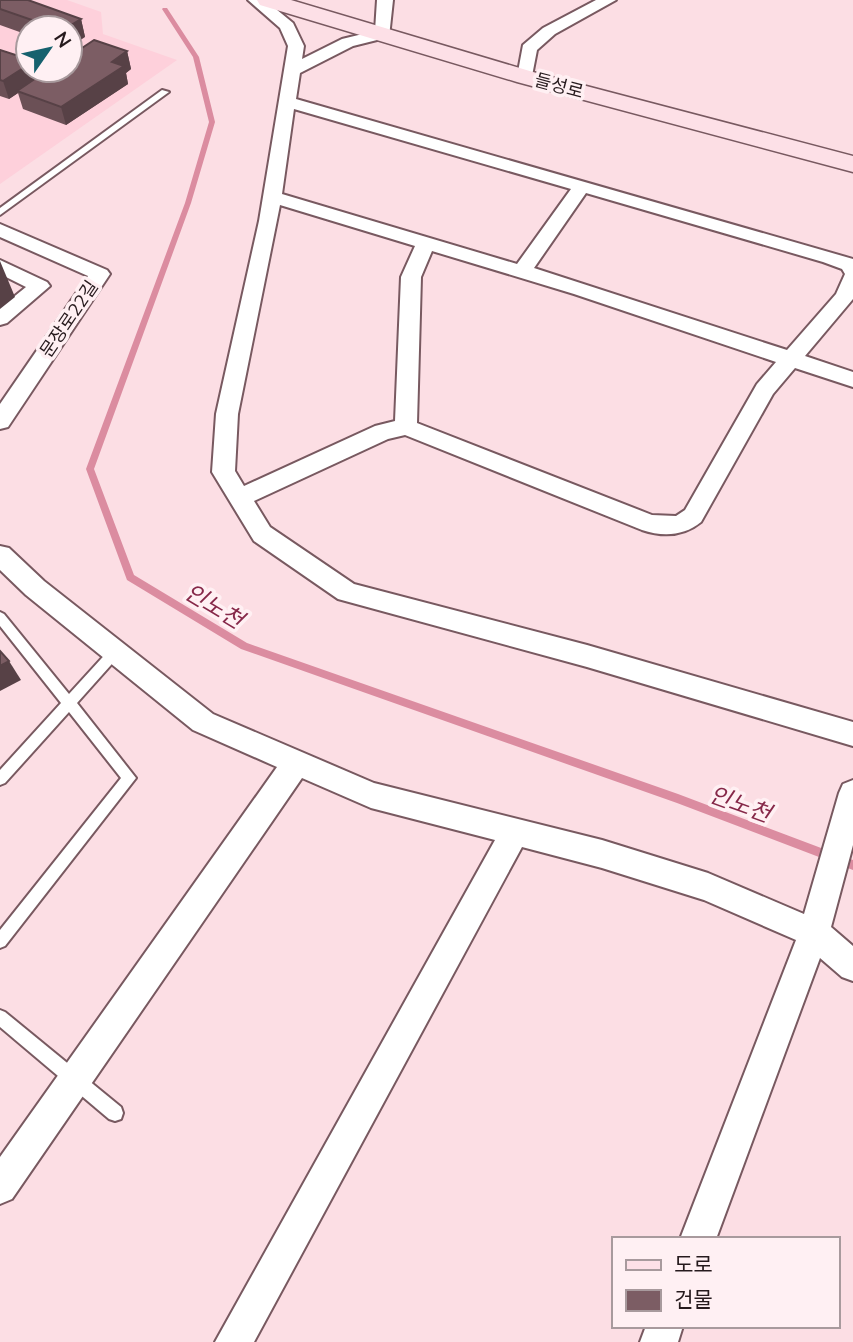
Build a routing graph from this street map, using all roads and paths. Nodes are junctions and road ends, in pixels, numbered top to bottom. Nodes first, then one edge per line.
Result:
1 (256, 0) edge
2 (268, 0) edge
3 (386, 0) edge
4 (608, 0) edge
5 (383, 34) junction
6 (292, 71) junction
7 (525, 77) junction
8 (165, 92) dead end
9 (286, 101) junction
10 (853, 164) edge
11 (582, 186) junction
12 (272, 197) junction
13 (0, 212) edge
14 (0, 230) edge
15 (426, 243) junction
16 (0, 266) edge
17 (523, 271) junction
18 (853, 271) edge
19 (853, 278) edge
20 (0, 318) edge
21 (789, 360) junction
22 (853, 380) edge
23 (0, 421) edge
24 (407, 427) junction
25 (239, 498) junction
26 (0, 555) edge
27 (0, 617) edge
28 (115, 652) junction
29 (69, 704) junction
30 (853, 734) edge
31 (296, 763) junction
32 (0, 779) edge
33 (853, 793) edge
34 (515, 831) junction
35 (814, 933) junction
36 (0, 941) edge
37 (853, 966) edge
38 (0, 1017) edge
39 (75, 1079) junction
40 (115, 1113) dead end
41 (0, 1187) edge
42 (699, 1237) edge
43 (234, 1342) edge

1 - 6 street
2 - 5 street, 들성로
3 - 5 street
4 - 7 street
5 - 6 street
5 - 7 street, 들성로
6 - 9 street
7 - 10 street, 들성로
8 - 13 lane
9 - 11 street
9 - 12 street
11 - 17 street
11 - 18 street
12 - 15 street
12 - 25 street
14 - 23 street, 문장로22길
15 - 17 street
15 - 24 street
16 - 20 street
17 - 21 street
19 - 21 street
21 - 22 street
21 - 24 street
24 - 25 street
25 - 30 street
26 - 28 street
27 - 29 lane
28 - 29 lane
28 - 31 street
29 - 32 lane
29 - 36 lane
31 - 34 street
31 - 39 street
33 - 35 street
34 - 35 street
34 - 43 street
35 - 37 street
35 - 42 street
38 - 39 lane
39 - 40 lane
39 - 41 street

